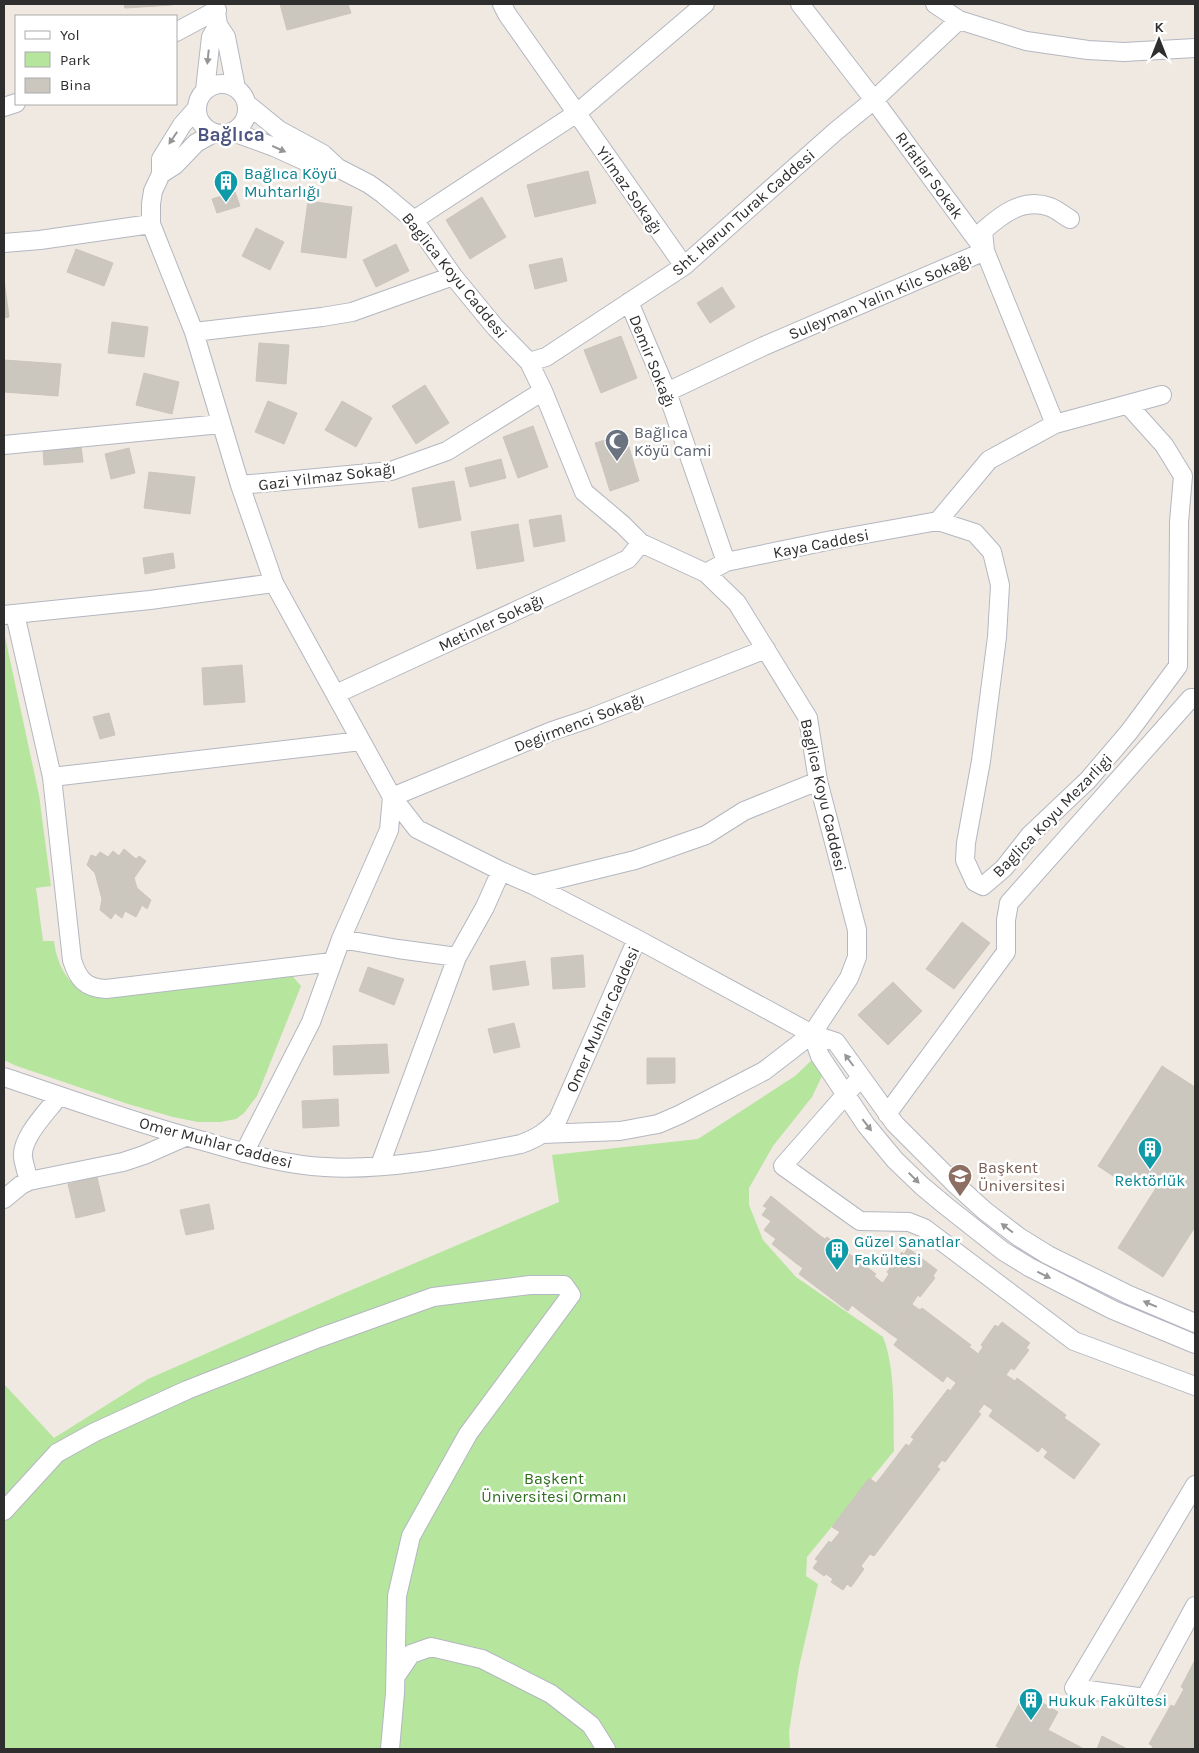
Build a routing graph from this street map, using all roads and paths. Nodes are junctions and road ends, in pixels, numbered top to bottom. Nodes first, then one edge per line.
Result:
1 (502, 4) edge
2 (704, 4) edge
3 (800, 4) edge
4 (935, 4) edge
5 (217, 13) edge
6 (959, 20) junction
7 (178, 31) edge
8 (1195, 48) edge
9 (236, 88) junction
10 (205, 90) junction
11 (874, 100) junction
12 (247, 104) junction
13 (197, 108) junction
14 (577, 113) junction
15 (233, 132) junction
16 (214, 133) junction
17 (338, 168) junction
18 (161, 174) junction
19 (1070, 219) dead end
20 (414, 220) junction
21 (151, 224) junction
22 (4, 243) edge
23 (985, 251) junction
24 (684, 266) junction
25 (453, 276) junction
26 (629, 302) junction
27 (194, 332) junction
28 (529, 362) junction
29 (543, 391) junction
30 (667, 392) junction
31 (1162, 395) dead end
32 (1128, 405) junction
33 (221, 424) junction
34 (1055, 424) junction
35 (4, 444) edge
36 (240, 486) junction
37 (938, 522) junction
38 (641, 543) junction
39 (726, 562) junction
40 (706, 573) junction
41 (274, 583) junction
42 (9, 614) edge
43 (766, 649) junction
44 (336, 694) junction
45 (1195, 698) edge
46 (361, 741) junction
47 (52, 777) junction
48 (818, 781) junction
49 (392, 797) junction
50 (501, 871) junction
51 (533, 885) junction
52 (341, 939) junction
53 (637, 939) junction
54 (457, 956) junction
55 (332, 962) junction
56 (812, 1034) junction
57 (4, 1077) edge
58 (862, 1077) junction
59 (59, 1096) junction
60 (845, 1096) junction
61 (887, 1114) junction
62 (542, 1134) junction
63 (185, 1137) junction
64 (244, 1153) junction
65 (380, 1166) junction
66 (30, 1181) junction
67 (4, 1199) edge
68 (1195, 1323) edge
69 (1195, 1344) edge
70 (1195, 1386) edge
71 (1195, 1485) edge
72 (4, 1511) edge
73 (1195, 1606) edge
74 (396, 1677) junction
75 (390, 1749) edge
76 (606, 1749) edge

1 - 14 street, Yilmaz Sokağı
2 - 14 street
3 - 11 street, Rıfatlar Sokak
4 - 6 street
5 - 7 street
5 - 9 street
5 -> 10 street
6 - 8 street
6 - 11 street, Sht. Harun Turak Caddesi
9 - 10 street
9 - 12 street
10 - 13 street
11 - 23 street, Rıfatlar Sokak
11 - 24 street, Sht. Harun Turak Caddesi
12 - 15 street
12 - 17 street
13 - 16 street
13 -> 18 street
14 - 20 street
14 - 24 street, Yilmaz Sokağı
15 - 16 street
15 -> 17 street
16 - 18 street
17 - 20 street, Baglica Koyu Caddesi
18 - 21 street
19 - 23 street, Suleyman Yalin Kilc Sokağı
20 - 25 street, Baglica Koyu Caddesi
21 - 22 street
21 - 27 street
23 - 30 street, Suleyman Yalin Kilc Sokağı
23 - 34 street
24 - 26 street, Sht. Harun Turak Caddesi
25 - 27 street
25 - 28 street, Baglica Koyu Caddesi
26 - 28 street, Sht. Harun Turak Caddesi
26 - 30 street, Demir Sokağı
27 - 33 street
28 - 29 street, Baglica Koyu Caddesi
29 - 36 street, Gazi Yilmaz Sokağı
29 - 38 street, Baglica Koyu Caddesi
30 - 39 street, Demir Sokağı
31 - 32 street
32 - 34 street
32 - 37 street, Baglica Koyu Mezarligi
33 - 35 street
33 - 36 street
34 - 37 street
36 - 41 street
37 - 39 street, Kaya Caddesi
38 - 40 street, Baglica Koyu Caddesi
38 - 44 street, Metinler Sokağı
39 - 40 street, Kaya Caddesi
40 - 43 street, Baglica Koyu Caddesi
41 - 42 street
41 - 44 street
42 - 47 street
43 - 48 street, Baglica Koyu Caddesi
43 - 49 street, Degirmenci Sokağı
44 - 46 street
45 - 61 street
46 - 47 street
46 - 49 street
47 - 55 street
48 - 51 street
48 - 56 street, Baglica Koyu Caddesi
49 - 50 street
49 - 52 street
50 - 51 street
50 - 54 street
51 - 53 street
52 - 54 street
52 - 55 street
53 - 56 street
53 - 62 street, Omer Muhlar Caddesi
54 - 65 street
55 - 64 street
58 -> 56 street
56 - 60 street
56 - 62 street, Baglica Koyu Caddesi
57 - 59 street, Omer Muhlar Caddesi
58 - 60 street
58 - 61 street
59 - 63 street, Omer Muhlar Caddesi
59 - 66 street
60 -> 69 street
60 - 70 street
68 -> 61 street
62 - 65 street, Omer Muhlar Caddesi
63 - 64 street, Omer Muhlar Caddesi
63 - 66 street
64 - 65 street, Omer Muhlar Caddesi
66 - 67 street
71 - 73 street
72 - 74 street
74 - 75 street
74 - 76 street

